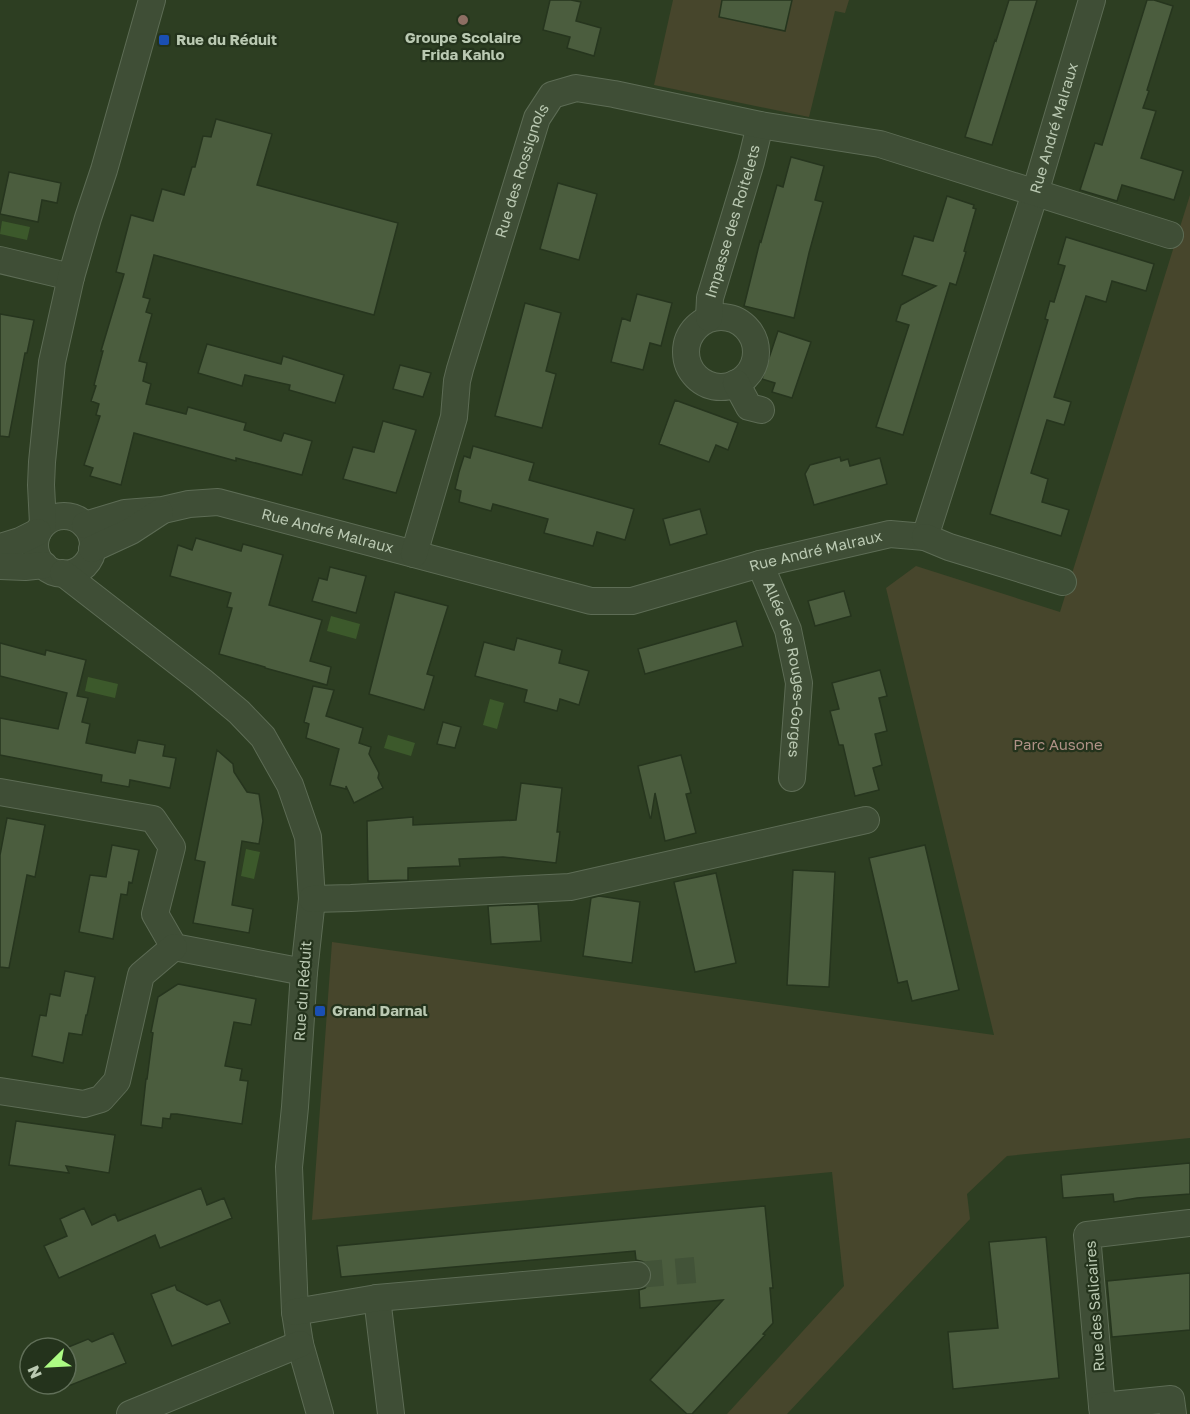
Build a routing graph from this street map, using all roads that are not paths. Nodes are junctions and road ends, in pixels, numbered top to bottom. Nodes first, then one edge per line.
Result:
1 (152, 0) edge
2 (1092, 0) edge
3 (760, 125) junction
4 (1035, 192) junction
5 (1170, 235) dead end
6 (0, 260) edge
7 (71, 276) junction
8 (709, 318) junction
9 (736, 383) junction
10 (761, 410) dead end
11 (45, 440) junction
12 (163, 510) junction
13 (77, 520) junction
14 (41, 528) junction
15 (925, 537) junction
16 (0, 547) edge
17 (91, 553) junction
18 (414, 554) junction
19 (760, 564) junction
20 (0, 566) edge
21 (54, 569) junction
22 (1063, 582) dead end
23 (139, 633) junction
24 (792, 778) dead end
25 (0, 792) edge
26 (866, 820) dead end
27 (312, 898) junction
28 (174, 947) junction
29 (304, 972) junction
30 (0, 1090) edge
31 (1190, 1223) edge
32 (637, 1275) tunnel mouth
33 (377, 1298) junction
34 (295, 1312) junction
35 (300, 1344) junction
36 (1103, 1410) edge
37 (130, 1414) edge
38 (320, 1414) edge
39 (391, 1414) edge
40 (1173, 1414) edge

1 - 7 street
2 - 4 street, Rue André Malraux
3 - 4 street, Rue des Rossignols
3 - 8 street, Impasse des Roitelets
3 - 18 street, Rue des Rossignols
4 - 5 street, Rue des Rossignols
4 - 15 street, Rue André Malraux
6 - 7 street
7 - 11 street
8 - 9 street, Impasse des Roitelets
8 - 9 street, Impasse des Roitelets
9 - 10 street
11 - 13 street
11 - 14 street
12 - 13 street, Rue André Malraux
12 - 17 street, Rue André Malraux
12 - 18 street, Rue André Malraux
13 - 14 street
13 - 17 street
14 - 16 street
14 - 21 street
15 - 19 street, Rue André Malraux
15 - 22 street
17 - 21 street
17 - 23 street, Rue du Réduit
18 - 19 street, Rue André Malraux
19 - 24 street, Allée des Rouges-Gorges
20 - 21 street
21 - 23 street, Rue du Réduit
23 - 27 street, Rue du Réduit
25 - 28 street
26 - 27 street
27 - 29 street, Rue du Réduit
28 - 29 street
28 - 30 street
29 - 34 street, Rue du Réduit
31 - 36 street, Rue des Salicaires
32 - 33 street
33 - 34 street
33 - 39 street
34 - 35 street, Rue du Réduit
35 - 37 street
35 - 38 street, Rue du Réduit
36 - 40 street, Rue des Salicaires

